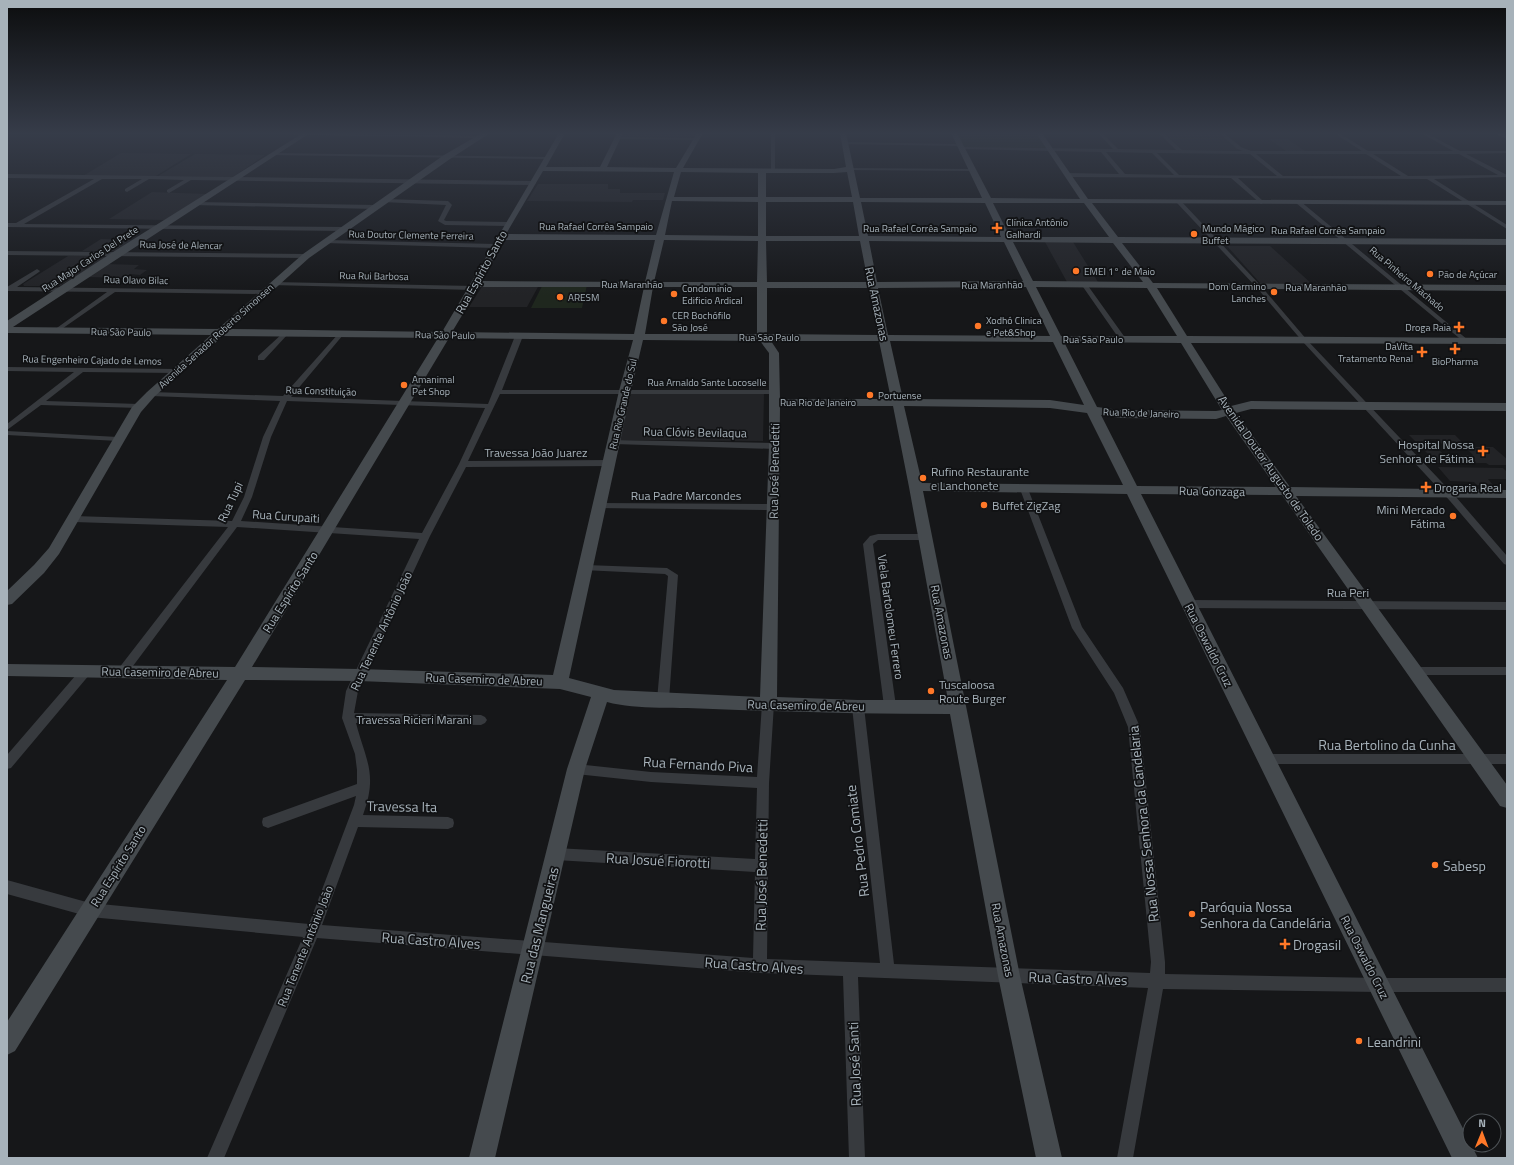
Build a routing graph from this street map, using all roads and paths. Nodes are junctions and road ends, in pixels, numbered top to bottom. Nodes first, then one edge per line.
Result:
1 (83, 187) edge
2 (132, 187) edge
3 (175, 187) edge
4 (221, 187) edge
5 (403, 187) edge
6 (530, 187) edge
7 (673, 187) edge
8 (762, 187) edge
9 (854, 187) edge
10 (981, 187) edge
11 (1077, 187) edge
12 (1245, 187) edge
13 (1444, 187) edge
14 (127, 190) dead end
15 (169, 191) dead end
16 (669, 199) junction
17 (762, 200) junction
18 (856, 200) junction
19 (385, 201) junction
20 (988, 201) junction
21 (1086, 201) junction
22 (1179, 202) junction
23 (1261, 202) junction
24 (1298, 202) junction
25 (1468, 203) junction
26 (1507, 203) edge
27 (195, 204) junction
28 (376, 207) junction
29 (508, 224) junction
30 (7, 225) edge
31 (16, 225) junction
32 (160, 227) junction
33 (1507, 227) edge
34 (345, 229) junction
35 (7, 231) edge
36 (501, 237) junction
37 (660, 238) junction
38 (762, 238) junction
39 (864, 239) junction
40 (1008, 240) junction
41 (1114, 240) junction
42 (1214, 241) junction
43 (327, 242) junction
44 (1346, 242) junction
45 (1507, 242) edge
46 (495, 246) junction
47 (7, 253) edge
48 (116, 254) junction
49 (306, 256) junction
50 (37, 271) dead end
51 (273, 284) junction
52 (649, 284) junction
53 (761, 284) junction
54 (1029, 284) junction
55 (1084, 284) junction
56 (872, 285) junction
57 (1150, 285) junction
58 (475, 286) junction
59 (1259, 287) junction
60 (1401, 288) junction
61 (1507, 288) edge
62 (8, 289) edge
63 (63, 289) junction
64 (114, 290) junction
65 (264, 292) junction
66 (7, 326) edge
67 (7, 330) edge
68 (56, 331) junction
69 (219, 333) junction
70 (285, 334) junction
71 (341, 334) junction
72 (446, 335) junction
73 (519, 336) junction
74 (639, 337) junction
75 (762, 337) junction
76 (792, 337) junction
77 (883, 338) junction
78 (1056, 339) junction
79 (1122, 339) junction
80 (1183, 340) junction
81 (1305, 341) junction
82 (1466, 341) junction
83 (1502, 341) edge
84 (772, 349) junction
85 (1507, 349) edge
86 (261, 358) dead end
87 (7, 369) edge
88 (81, 370) junction
89 (176, 371) junction
90 (625, 391) junction
91 (497, 392) junction
92 (151, 394) junction
93 (774, 397) junction
94 (284, 400) junction
95 (40, 403) junction
96 (898, 403) junction
97 (405, 404) junction
98 (139, 406) junction
99 (490, 406) junction
100 (1366, 406) junction
101 (1507, 407) edge
102 (1094, 411) junction
103 (1229, 412) junction
104 (7, 428) edge
105 (7, 433) edge
106 (118, 439) junction
107 (614, 442) junction
108 (775, 446) junction
109 (463, 464) junction
110 (609, 464) junction
111 (916, 487) junction
112 (1024, 489) junction
113 (1133, 490) junction
114 (1288, 492) junction
115 (1448, 494) junction
116 (1507, 494) edge
117 (598, 506) junction
118 (773, 507) junction
119 (74, 519) junction
120 (235, 524) junction
121 (328, 531) junction
122 (425, 536) junction
123 (925, 537) junction
124 (1507, 562) edge
125 (586, 568) junction
126 (7, 600) edge
127 (1189, 604) junction
128 (1368, 605) junction
129 (1507, 606) edge
130 (7, 670) edge
131 (1415, 670) junction
132 (1507, 670) edge
133 (86, 671) junction
134 (123, 671) junction
135 (240, 673) junction
136 (359, 675) junction
137 (560, 682) junction
138 (601, 694) junction
139 (663, 700) junction
140 (768, 704) junction
141 (890, 706) junction
142 (858, 707) junction
143 (959, 707) junction
144 (348, 718) junction
145 (481, 720) dead end
146 (1478, 758) junction
147 (1267, 759) junction
148 (1507, 759) edge
149 (7, 764) edge
150 (576, 769) junction
151 (763, 783) junction
152 (364, 786) junction
153 (1507, 800) edge
154 (354, 821) junction
155 (268, 822) dead end
156 (448, 823) dead end
157 (556, 854) junction
158 (760, 866) junction
159 (7, 887) edge
160 (90, 910) junction
161 (313, 931) junction
162 (533, 947) junction
163 (760, 966) junction
164 (850, 970) junction
165 (888, 972) junction
166 (1009, 976) junction
167 (1157, 981) junction
168 (1507, 984) edge
169 (1379, 985) junction
170 (7, 1043) edge
171 (215, 1158) edge
172 (482, 1158) edge
173 (857, 1158) edge
174 (1049, 1158) edge
175 (1125, 1158) edge
176 (1465, 1158) edge

1 - 31 street
2 - 14 street
3 - 15 street
4 - 27 street, Rua Major Carlos Del Prete
5 - 19 street, Avenida Senador Roberto Simonsen
6 - 29 street, Rua Espírito Santo
7 - 16 street, Rua Rio Grande do Sul
8 - 17 street
9 - 18 street, Rua Amazonas
10 - 20 street, Rua Oswaldo Cruz
11 - 21 street, Avenida Doutor Augusto de Toledo
12 - 23 street
13 - 25 street
16 - 17 street
16 - 37 street, Rua Rio Grande do Sul
17 - 18 street
17 - 38 street
18 - 20 street
18 - 39 street, Rua Amazonas
19 - 28 street, Avenida Senador Roberto Simonsen
19 - 29 street
20 - 21 street
20 - 40 street, Rua Oswaldo Cruz
21 - 22 street
21 - 41 street, Avenida Doutor Augusto de Toledo
22 - 23 street
22 - 42 street
23 - 24 street
24 - 25 street
24 - 44 street, Rua Pinheiro Machado
25 - 26 street
25 - 33 street
27 - 28 street
27 - 32 street, Rua Major Carlos Del Prete
28 - 34 street, Avenida Senador Roberto Simonsen
29 - 36 street, Rua Espírito Santo
30 - 31 street
31 - 32 street
31 - 35 street
32 - 34 street
32 - 48 street, Rua Major Carlos Del Prete
34 - 43 street, Avenida Senador Roberto Simonsen
36 - 37 street, Rua Rafael Corrêa Sampaio
36 - 46 street, Rua Espírito Santo
37 - 38 street, Rua Rafael Corrêa Sampaio
37 - 52 street, Rua Rio Grande do Sul
38 - 39 street, Rua Rafael Corrêa Sampaio
38 - 53 street
39 - 40 street, Rua Rafael Corrêa Sampaio
39 - 56 street, Rua Amazonas
40 - 41 street, Rua Rafael Corrêa Sampaio
40 - 54 street, Rua Oswaldo Cruz
41 - 42 street, Rua Rafael Corrêa Sampaio
41 - 57 street, Avenida Doutor Augusto de Toledo
42 - 44 street, Rua Rafael Corrêa Sampaio
42 - 59 street
43 - 46 street, Rua Doutor Clemente Ferreira
43 - 49 street, Avenida Senador Roberto Simonsen
44 - 45 street, Rua Rafael Corrêa Sampaio
44 - 60 street, Rua Pinheiro Machado
46 - 58 street, Rua Espírito Santo
47 - 48 street, Rua José de Alencar
48 - 49 street, Rua José de Alencar
48 - 63 street, Rua Major Carlos Del Prete
49 - 51 street, Avenida Senador Roberto Simonsen
50 - 62 street
51 - 58 street, Rua Rui Barbosa
51 - 65 street, Avenida Senador Roberto Simonsen
52 - 53 street, Rua Maranhão
52 - 58 street, Rua Maranhão
52 - 74 street, Rua Rio Grande do Sul
53 - 56 street, Rua Maranhão
53 - 75 street
54 - 55 street, Rua Maranhão
54 - 56 street, Rua Maranhão
54 - 78 street, Rua Oswaldo Cruz
55 - 57 street, Rua Maranhão
55 - 79 street
56 - 77 street, Rua Amazonas
57 - 59 street, Rua Maranhão
57 - 80 street, Avenida Doutor Augusto de Toledo
58 - 72 street, Rua Espírito Santo
59 - 60 street, Rua Maranhão
59 - 81 street
60 - 61 street, Rua Maranhão
60 - 82 street, Rua Pinheiro Machado
62 - 63 street, Rua Olavo Bilac
63 - 64 street, Rua Olavo Bilac
63 - 66 street, Rua Major Carlos Del Prete
64 - 65 street, Rua Olavo Bilac
64 - 68 street
65 - 69 street, Avenida Senador Roberto Simonsen
67 - 68 street, Rua São Paulo
68 - 69 street, Rua São Paulo
69 - 70 street, Rua São Paulo
69 - 89 street, Avenida Senador Roberto Simonsen
70 - 71 street, Rua São Paulo
70 - 86 street
71 - 72 street, Rua São Paulo
71 - 94 street, Rua Tupi
72 - 73 street, Rua São Paulo
72 - 97 street, Rua Espírito Santo
73 - 74 street, Rua São Paulo
73 - 91 street, Rua Tenente Antônio João
74 - 75 street, Rua São Paulo
74 - 90 street, Rua Rio Grande do Sul
75 - 76 street, Rua São Paulo
75 - 84 street
76 - 77 street, Rua São Paulo
76 - 84 street
77 - 78 street, Rua São Paulo
77 - 96 street, Rua Amazonas
78 - 79 street, Rua São Paulo
78 - 102 street, Rua Oswaldo Cruz
79 - 80 street, Rua São Paulo
80 - 81 street, Rua São Paulo
80 - 103 street, Avenida Doutor Augusto de Toledo
81 - 82 street, Rua São Paulo
81 - 100 street
82 - 83 street, Rua São Paulo
83 - 85 street
84 - 93 street, Rua José Benedetti
87 - 88 street, Rua Engenheiro Cajado de Lemos
88 - 89 street, Rua Engenheiro Cajado de Lemos
88 - 95 street
89 - 92 street, Avenida Senador Roberto Simonsen
90 - 91 street, Rua Arnaldo Sante Locoselle
90 - 93 street, Rua Arnaldo Sante Locoselle
90 - 107 street, Rua Rio Grande do Sul
91 - 99 street, Rua Tenente Antônio João
92 - 94 street, Rua Constituição
92 - 98 street, Avenida Senador Roberto Simonsen
93 - 96 street, Rua Rio de Janeiro
93 - 108 street, Rua José Benedetti
94 - 97 street, Rua Constituição
94 - 120 street, Rua Tupi
95 - 98 street
95 - 104 street
96 - 102 street, Rua Rio de Janeiro
96 - 111 street, Rua Amazonas
97 - 99 street, Rua Constituição
97 - 121 street, Rua Espírito Santo
98 - 106 street, Avenida Senador Roberto Simonsen
99 - 109 street, Rua Tenente Antônio João
100 - 101 street, Rua Rio de Janeiro
100 - 103 street, Rua Rio de Janeiro
100 - 115 street
102 - 103 street, Rua Rio de Janeiro
102 - 113 street, Rua Oswaldo Cruz
103 - 114 street, Avenida Doutor Augusto de Toledo
105 - 106 street
106 - 119 street, Avenida Senador Roberto Simonsen
107 - 108 street, Rua Clóvis Bevilaqua
107 - 110 street, Rua Rio Grande do Sul
108 - 118 street, Rua José Benedetti
109 - 110 street, Travessa João Juarez
109 - 122 street, Rua Tenente Antônio João
110 - 117 street, Rua Rio Grande do Sul
111 - 112 street, Rua Gonzaga
111 - 123 street, Rua Amazonas
112 - 113 street, Rua Gonzaga
112 - 167 street, Rua Nossa Senhora da Candelaria
113 - 114 street, Rua Gonzaga
113 - 127 street, Rua Oswaldo Cruz
114 - 115 street, Rua Gonzaga
114 - 128 street, Avenida Doutor Augusto de Toledo
115 - 116 street, Rua Gonzaga
115 - 124 street
117 - 118 street, Rua Padre Marcondes
117 - 125 street, Rua Rio Grande do Sul
118 - 140 street, Rua José Benedetti
119 - 120 street, Rua Curupaiti
119 - 126 street, Avenida Senador Roberto Simonsen
120 - 121 street, Rua Curupaiti
120 - 134 street, Rua Tupi
121 - 122 street, Rua Curupaiti
121 - 135 street, Rua Espírito Santo
122 - 136 street, Rua Tenente Antônio João
123 - 141 street, Viela Bartolomeu Ferrero
123 - 143 street, Rua Amazonas
125 - 137 street, Rua Rio Grande do Sul
125 - 139 street
127 - 128 street, Rua Peri
127 - 147 street, Rua Oswaldo Cruz
128 - 129 street, Rua Peri
128 - 131 street, Avenida Doutor Augusto de Toledo
130 - 133 street, Rua Casemiro de Abreu
131 - 132 street
131 - 146 street, Avenida Doutor Augusto de Toledo
133 - 134 street, Rua Casemiro de Abreu
133 - 149 street
134 - 135 street, Rua Casemiro de Abreu
135 - 136 street, Rua Casemiro de Abreu
135 - 160 street, Rua Espírito Santo
136 - 137 street, Rua Casemiro de Abreu
136 - 144 street, Rua Tenente Antônio João
137 - 138 street, Rua Casemiro de Abreu
138 - 139 street, Rua Casemiro de Abreu
138 - 150 street, Rua das Mangueiras
139 - 140 street, Rua Casemiro de Abreu
140 - 142 street, Rua Casemiro de Abreu
140 - 151 street, Rua Fernando Piva
141 - 142 street, Rua Casemiro de Abreu
141 - 143 street, Rua Casemiro de Abreu
142 - 165 street, Rua Pedro Comiate
143 - 166 street, Rua Amazonas
144 - 145 street, Travessa Ricieri Marani
144 - 152 street, Rua Tenente Antônio João
146 - 147 street, Rua Bertolino da Cunha
146 - 148 street, Rua Bertolino da Cunha
146 - 153 street, Avenida Doutor Augusto de Toledo
147 - 169 street, Rua Oswaldo Cruz
150 - 151 street, Rua Fernando Piva
150 - 157 street, Rua das Mangueiras
151 - 158 street, Rua José Benedetti
152 - 154 street, Rua Tenente Antônio João
152 - 155 street
154 - 156 street, Travessa Ita
154 - 161 street, Rua Tenente Antônio João
157 - 158 street, Rua Josué Fiorotti
157 - 162 street, Rua das Mangueiras
158 - 163 street, Rua José Benedetti
159 - 160 street, Rua Castro Alves
160 - 161 street, Rua Castro Alves
160 - 170 street, Rua Espírito Santo
161 - 162 street, Rua Castro Alves
161 - 171 street, Rua Tenente Antônio João
162 - 163 street, Rua Castro Alves
162 - 172 street, Rua das Mangueiras
163 - 164 street, Rua Castro Alves
164 - 165 street, Rua Castro Alves
164 - 173 street, Rua José Santi
165 - 166 street, Rua Castro Alves
166 - 167 street, Rua Castro Alves
166 - 174 street, Rua Amazonas
167 - 169 street, Rua Castro Alves
167 - 175 street, Rua Nossa Senhora da Candelaria
168 - 169 street, Rua Castro Alves
169 - 176 street, Rua Oswaldo Cruz

